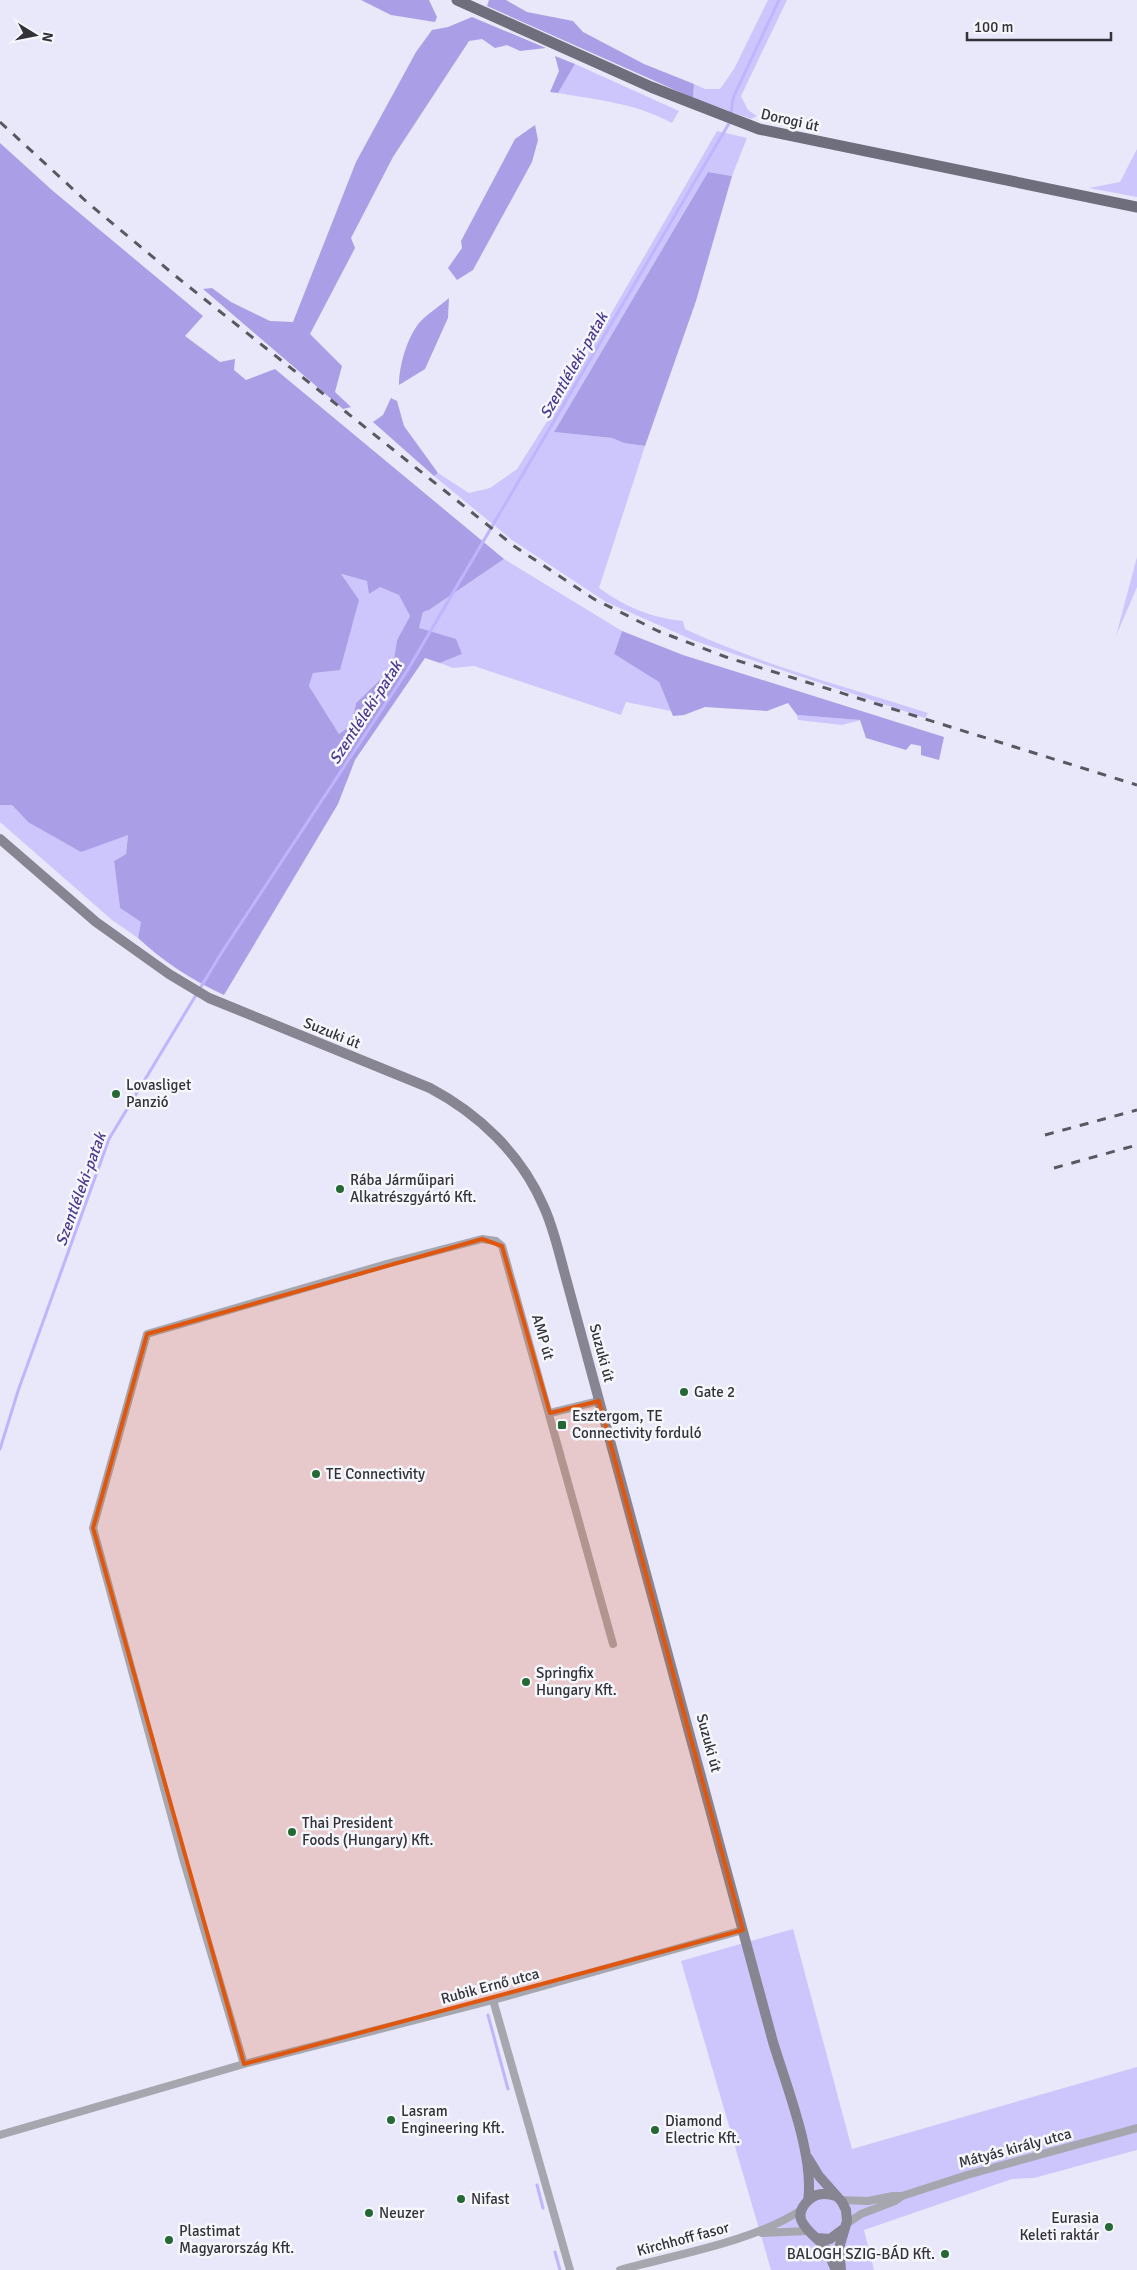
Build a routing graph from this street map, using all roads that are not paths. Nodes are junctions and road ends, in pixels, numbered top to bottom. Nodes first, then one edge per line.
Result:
1 (457, 0) edge
2 (1137, 207) edge
3 (0, 839) edge
4 (600, 1401) junction
5 (550, 1413) junction
6 (613, 1644) dead end
7 (743, 1930) junction
8 (493, 2000) junction
9 (244, 2064) junction
10 (1137, 2128) edge
11 (0, 2136) edge
12 (805, 2153) junction
13 (902, 2196) junction
14 (838, 2198) junction
15 (805, 2205) junction
16 (844, 2228) junction
17 (807, 2231) junction
18 (753, 2234) junction
19 (817, 2238) junction
20 (570, 2270) edge
21 (620, 2270) edge
22 (836, 2270) edge
23 (841, 2270) edge

1 - 2 main road, Dorogi út
3 - 4 main road, Suzuki út
4 - 5 street
4 - 7 main road, Suzuki út
5 - 6 street, AMP út
5 - 9 street, AMP út
7 - 8 street, Rubik Ernő utca
7 - 12 main road, Suzuki út
8 - 9 street, Rubik Ernő utca
8 - 20 street
9 - 11 street, Rubik Ernő utca
10 - 13 street, Mátyás király utca
12 - 14 main road
12 - 15 main road
13 - 14 street, Mátyás király utca
13 - 16 street, Mátyás király utca
14 - 15 main road
14 - 16 main road
15 - 17 main road
15 - 18 street, Kirchhoff fasor
16 - 19 main road
16 - 23 main road
17 - 18 street, Kirchhoff fasor
17 - 19 main road
18 - 21 street, Kirchhoff fasor
19 - 22 main road

